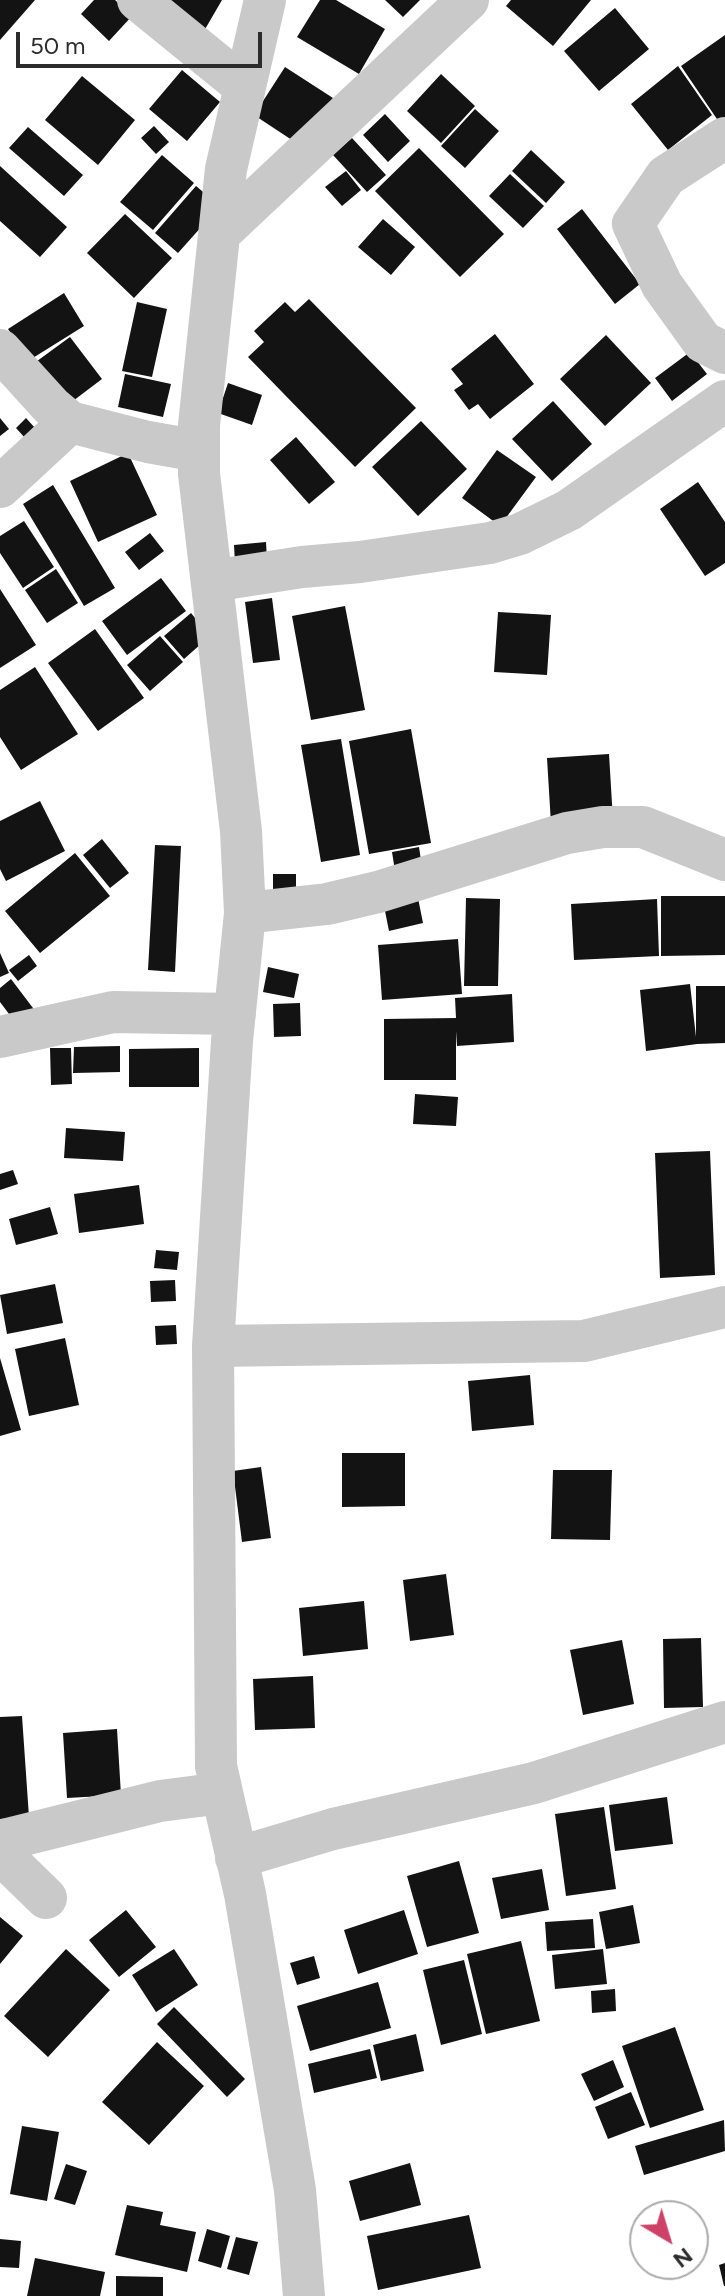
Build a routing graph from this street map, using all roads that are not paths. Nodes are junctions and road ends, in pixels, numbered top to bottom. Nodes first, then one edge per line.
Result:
1 (138, 0) edge
2 (265, 0) edge
3 (468, 0) edge
4 (245, 87) junction
5 (725, 138) edge
6 (220, 233) junction
7 (0, 350) edge
8 (725, 353) edge
9 (725, 401) edge
10 (70, 422) junction
11 (199, 451) junction
12 (0, 487) edge
13 (212, 581) junction
14 (725, 860) edge
15 (245, 913) junction
16 (235, 1014) junction
17 (0, 1037) edge
18 (725, 1307) edge
19 (213, 1346) junction
20 (725, 1722) edge
21 (222, 1793) junction
22 (0, 1841) edge
23 (0, 1853) edge
24 (236, 1858) junction
25 (46, 1898) dead end
26 (304, 2296) edge

1 - 4 street
2 - 4 street
3 - 6 street
4 - 6 street
5 - 8 street
6 - 11 street
7 - 10 street
9 - 13 street
10 - 11 street
10 - 12 street
11 - 13 street
13 - 15 street
14 - 15 street
15 - 16 street
16 - 17 street
16 - 19 street
18 - 19 street
19 - 21 street
20 - 24 street
21 - 22 street
21 - 24 street
23 - 25 street
24 - 26 street

